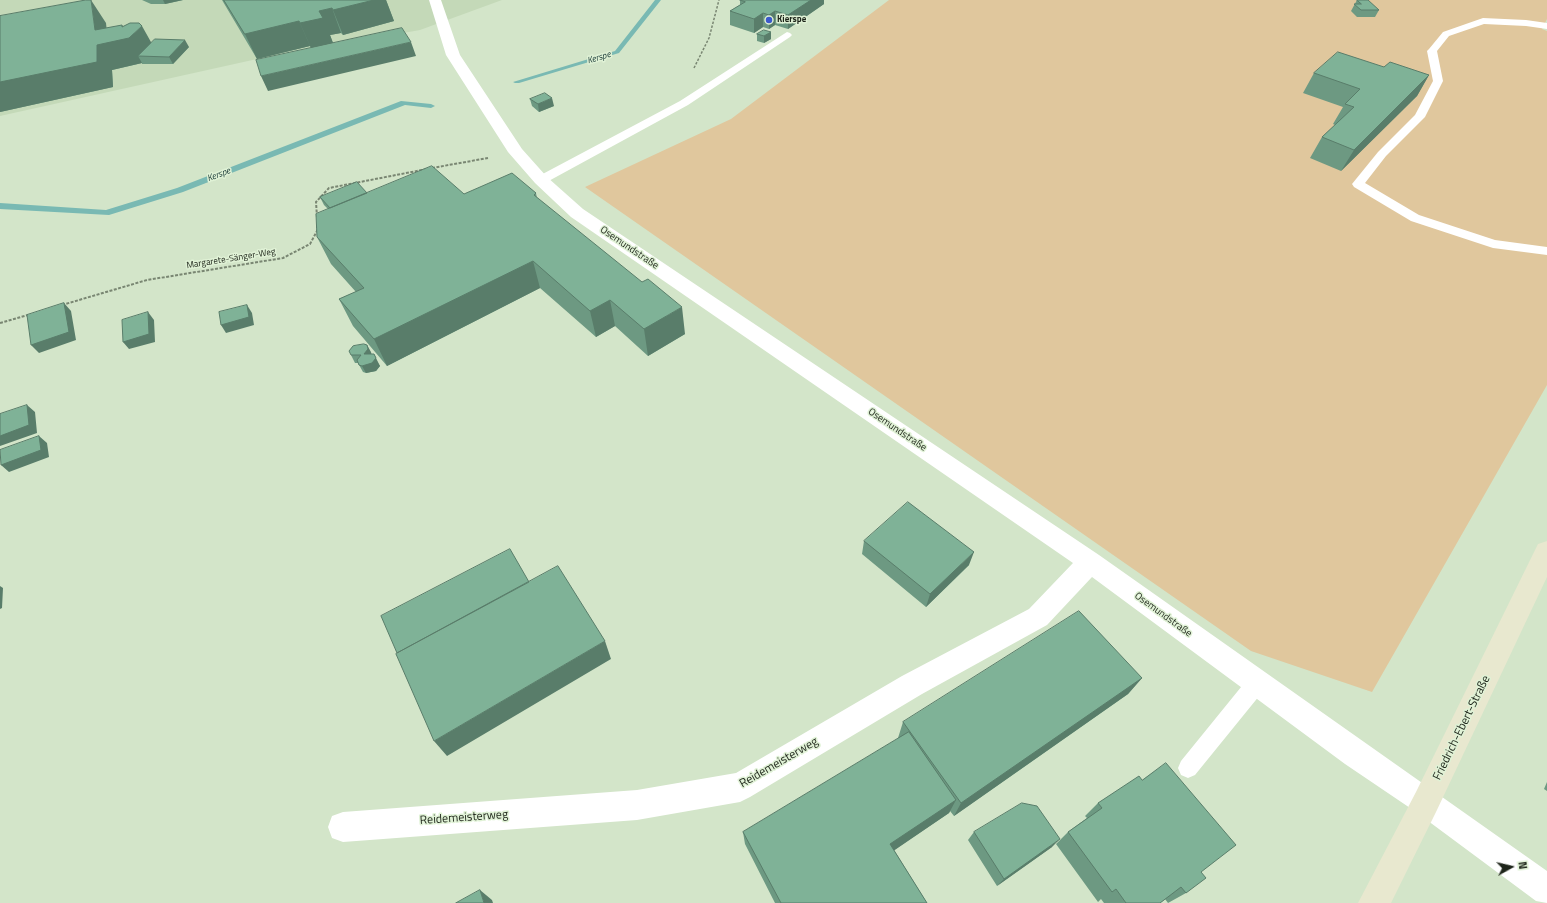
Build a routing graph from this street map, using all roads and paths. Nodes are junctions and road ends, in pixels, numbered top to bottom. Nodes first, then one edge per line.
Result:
1 (435, 0) edge
2 (720, 0) edge
3 (1547, 26) edge
4 (787, 35) dead end
5 (684, 103) junction
6 (516, 152) junction
7 (541, 180) junction
8 (1547, 251) edge
9 (59, 306) edge
10 (29, 314) edge
11 (0, 323) edge
12 (1547, 552) edge
13 (1090, 562) junction
14 (1257, 683) junction
15 (1188, 768) dead end
16 (1426, 802) junction
17 (343, 827) dead end
18 (1547, 890) edge
19 (1374, 903) edge

1 - 6 street, Osemundstraße
2 - 5 path
3 - 8 lane
4 - 5 lane
5 - 7 lane
6 - 7 street, Osemundstraße
6 - 9 path, Margarete-Sänger-Weg
7 - 13 street, Osemundstraße
10 - 11 path
12 - 16 main road, Friedrich-Ebert-Straße
13 - 14 street, Osemundstraße
13 - 17 street, Reidemeisterweg
14 - 15 lane
14 - 16 street, Osemundstraße
16 - 18 street, Osemundstraße
16 - 19 main road, Friedrich-Ebert-Straße

